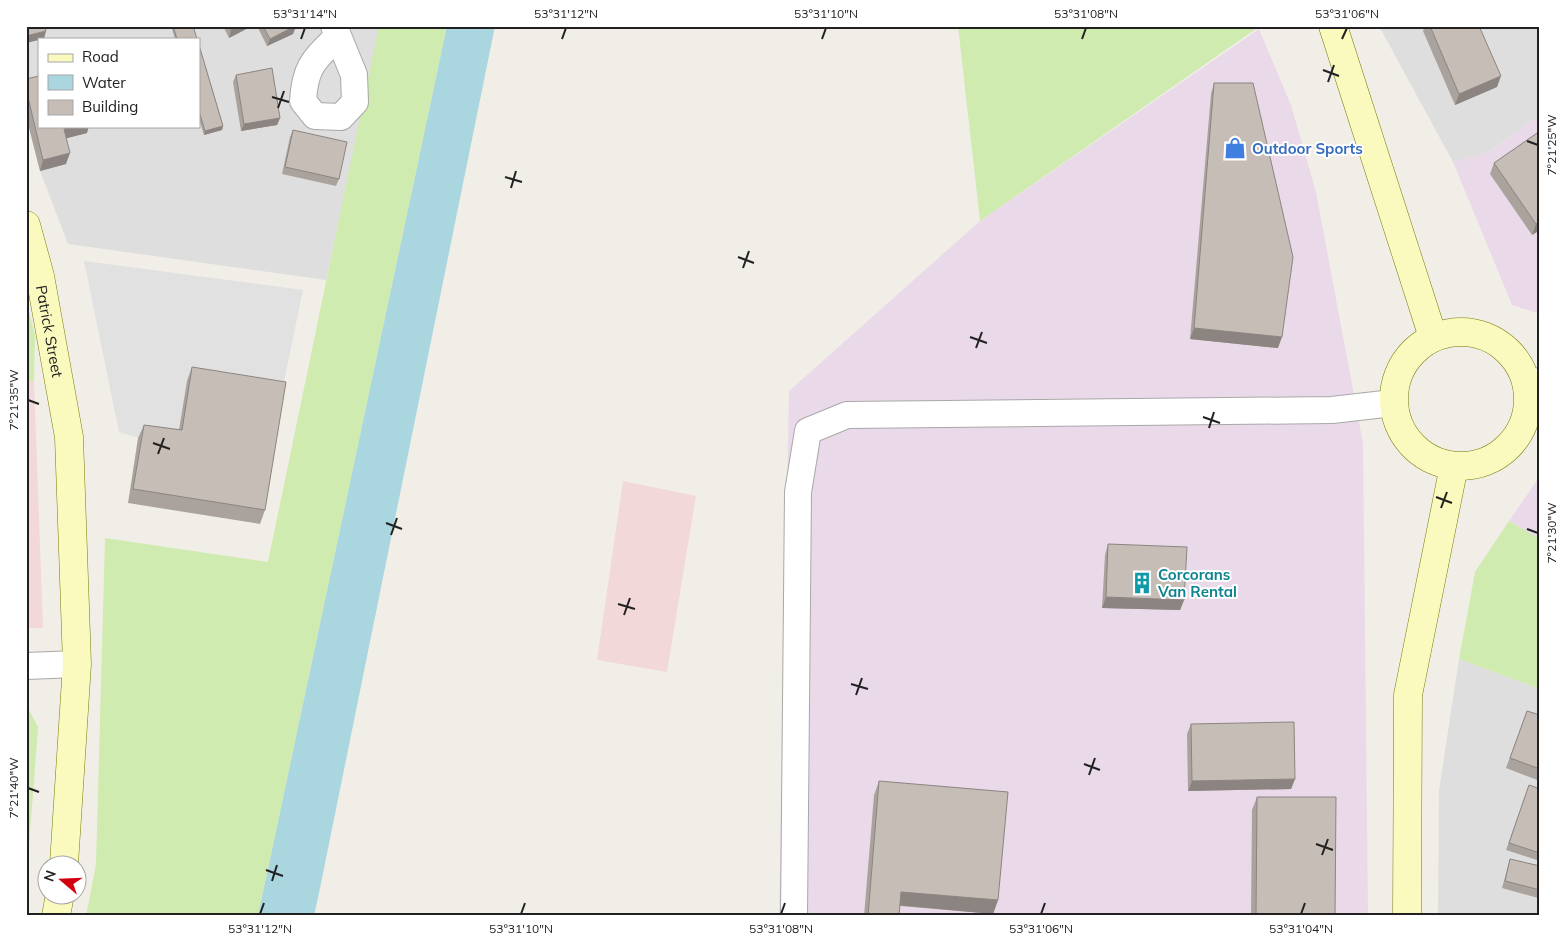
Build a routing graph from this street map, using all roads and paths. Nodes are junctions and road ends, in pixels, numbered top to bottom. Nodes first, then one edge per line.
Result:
1 (1333, 26) edge
2 (26, 226) edge
3 (1433, 337) junction
4 (1533, 382) edge
5 (1393, 403) junction
6 (1454, 466) junction
7 (77, 664) junction
8 (26, 666) edge
9 (65, 854) edge
10 (794, 916) edge
11 (1407, 916) edge

1 - 3 street
2 - 7 street, Patrick Street
3 - 4 street
3 - 5 street
4 - 6 street
5 - 6 street
5 - 10 street
6 - 11 street
7 - 8 street
7 - 9 street, Patrick Street

